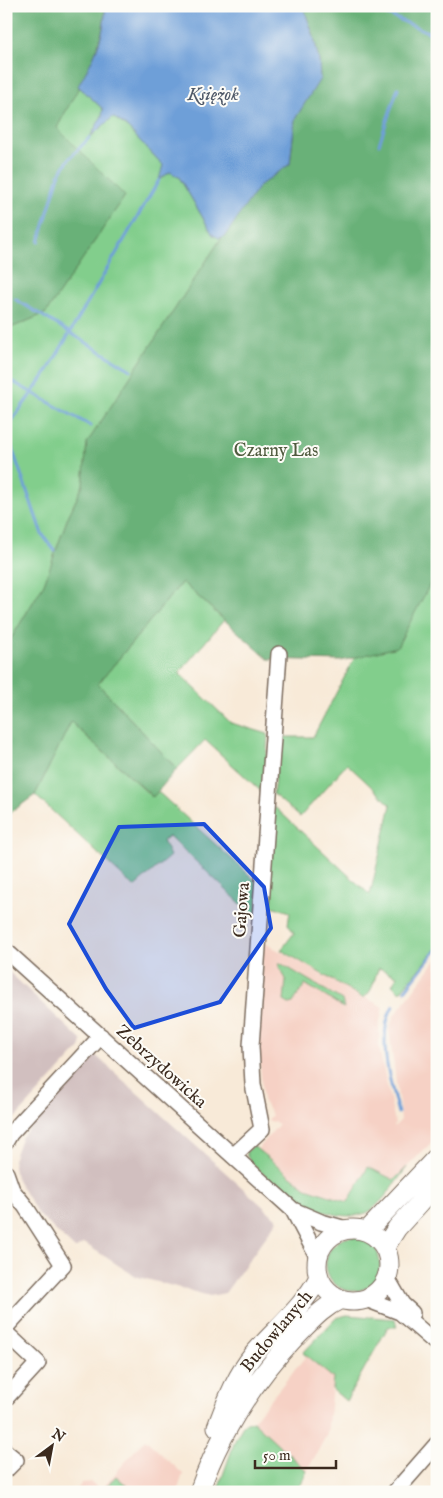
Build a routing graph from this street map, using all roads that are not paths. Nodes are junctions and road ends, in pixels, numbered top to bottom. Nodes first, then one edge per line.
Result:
1 (279, 654) dead end
2 (6, 950) edge
3 (101, 1036) junction
4 (6, 1141) edge
5 (233, 1156) junction
6 (437, 1157) edge
7 (6, 1173) edge
8 (437, 1184) edge
9 (293, 1210) junction
10 (346, 1229) junction
11 (367, 1231) junction
12 (385, 1247) junction
13 (317, 1256) junction
14 (319, 1277) junction
15 (387, 1278) junction
16 (341, 1299) junction
17 (366, 1299) junction
18 (6, 1327) edge
19 (437, 1332) edge
20 (6, 1333) edge
21 (437, 1344) edge
22 (6, 1398) edge
23 (437, 1444) edge
24 (6, 1452) edge
25 (6, 1470) edge
26 (206, 1471) junction
27 (198, 1492) edge
28 (395, 1492) edge

1 - 5 street, Gajowa
2 - 3 street, Zebrzydowicka
3 - 4 street
3 - 5 street, Zebrzydowicka
5 - 9 street, Zebrzydowicka
6 - 11 main road
7 - 18 street
8 - 12 main road
9 - 10 street, Zebrzydowicka
9 - 13 street, Zebrzydowicka
10 - 11 main road
10 - 13 main road
11 - 12 main road
12 - 15 main road
13 - 14 main road
14 - 16 main road
14 - 26 main road, Budowlanych
15 - 17 main road
15 - 19 street
16 - 17 main road
16 - 26 main road, Budowlanych
17 - 21 street
20 - 22 street
23 - 28 street
24 - 25 street
26 - 27 main road, Budowlanych

